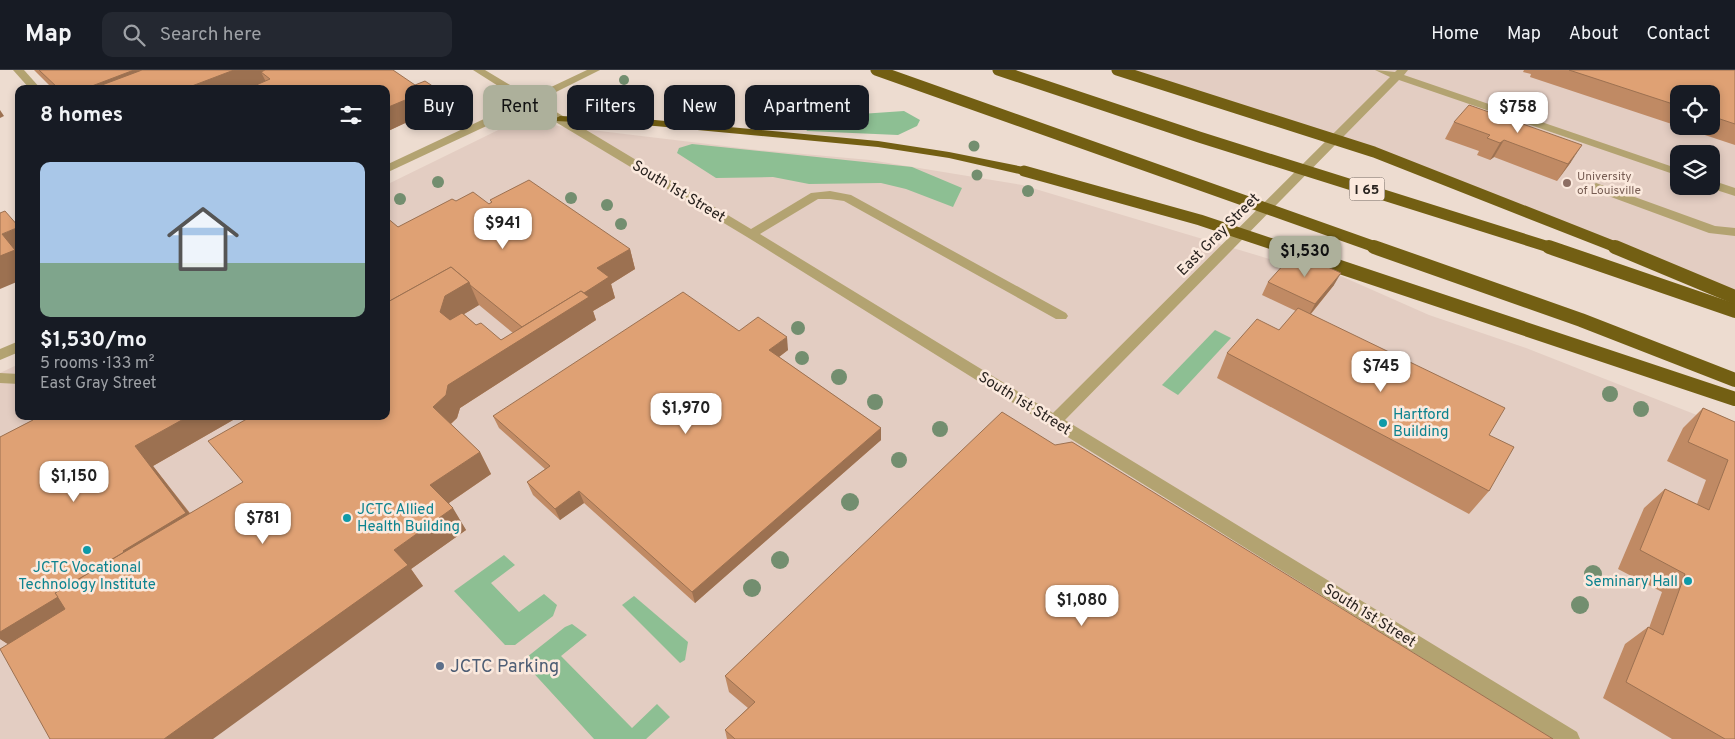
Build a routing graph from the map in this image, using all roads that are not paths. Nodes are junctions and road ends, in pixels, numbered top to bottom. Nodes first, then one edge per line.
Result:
1 (18, 70) edge
2 (478, 70) edge
3 (595, 70) edge
4 (876, 70) edge
5 (998, 70) edge
6 (1117, 70) edge
7 (1380, 70) edge
8 (1400, 73) edge
9 (32, 85) edge
10 (501, 85) edge
11 (557, 88) edge
12 (557, 117) edge
13 (560, 119) junction
14 (483, 124) edge
15 (390, 168) edge
16 (1670, 170) edge
17 (1596, 187) dead end
18 (1720, 187) edge
19 (1735, 192) edge
20 (1735, 232) edge
21 (751, 234) junction
22 (1735, 297) edge
23 (1735, 311) edge
24 (1061, 316) dead end
25 (15, 348) edge
26 (0, 355) edge
27 (0, 378) edge
28 (15, 379) edge
29 (1735, 380) edge
30 (1735, 399) edge
31 (1054, 421) junction
32 (1570, 739) edge

1 - 9 street
2 - 10 street, South 1st Street
3 - 11 street
4 - 29 highway, bridge
5 - 23 highway, I 65, bridge
6 - 22 highway, bridge
7 - 8 street
8 - 16 street
8 - 31 street, East Gray Street
12 - 13 street, South 1st Street
13 - 21 street, South 1st Street
13 - 30 highway, bridge
14 - 15 street
17 - 20 street
18 - 19 street
21 - 24 street
21 - 31 street, South 1st Street
25 - 26 street
27 - 28 street
31 - 32 street, South 1st Street

